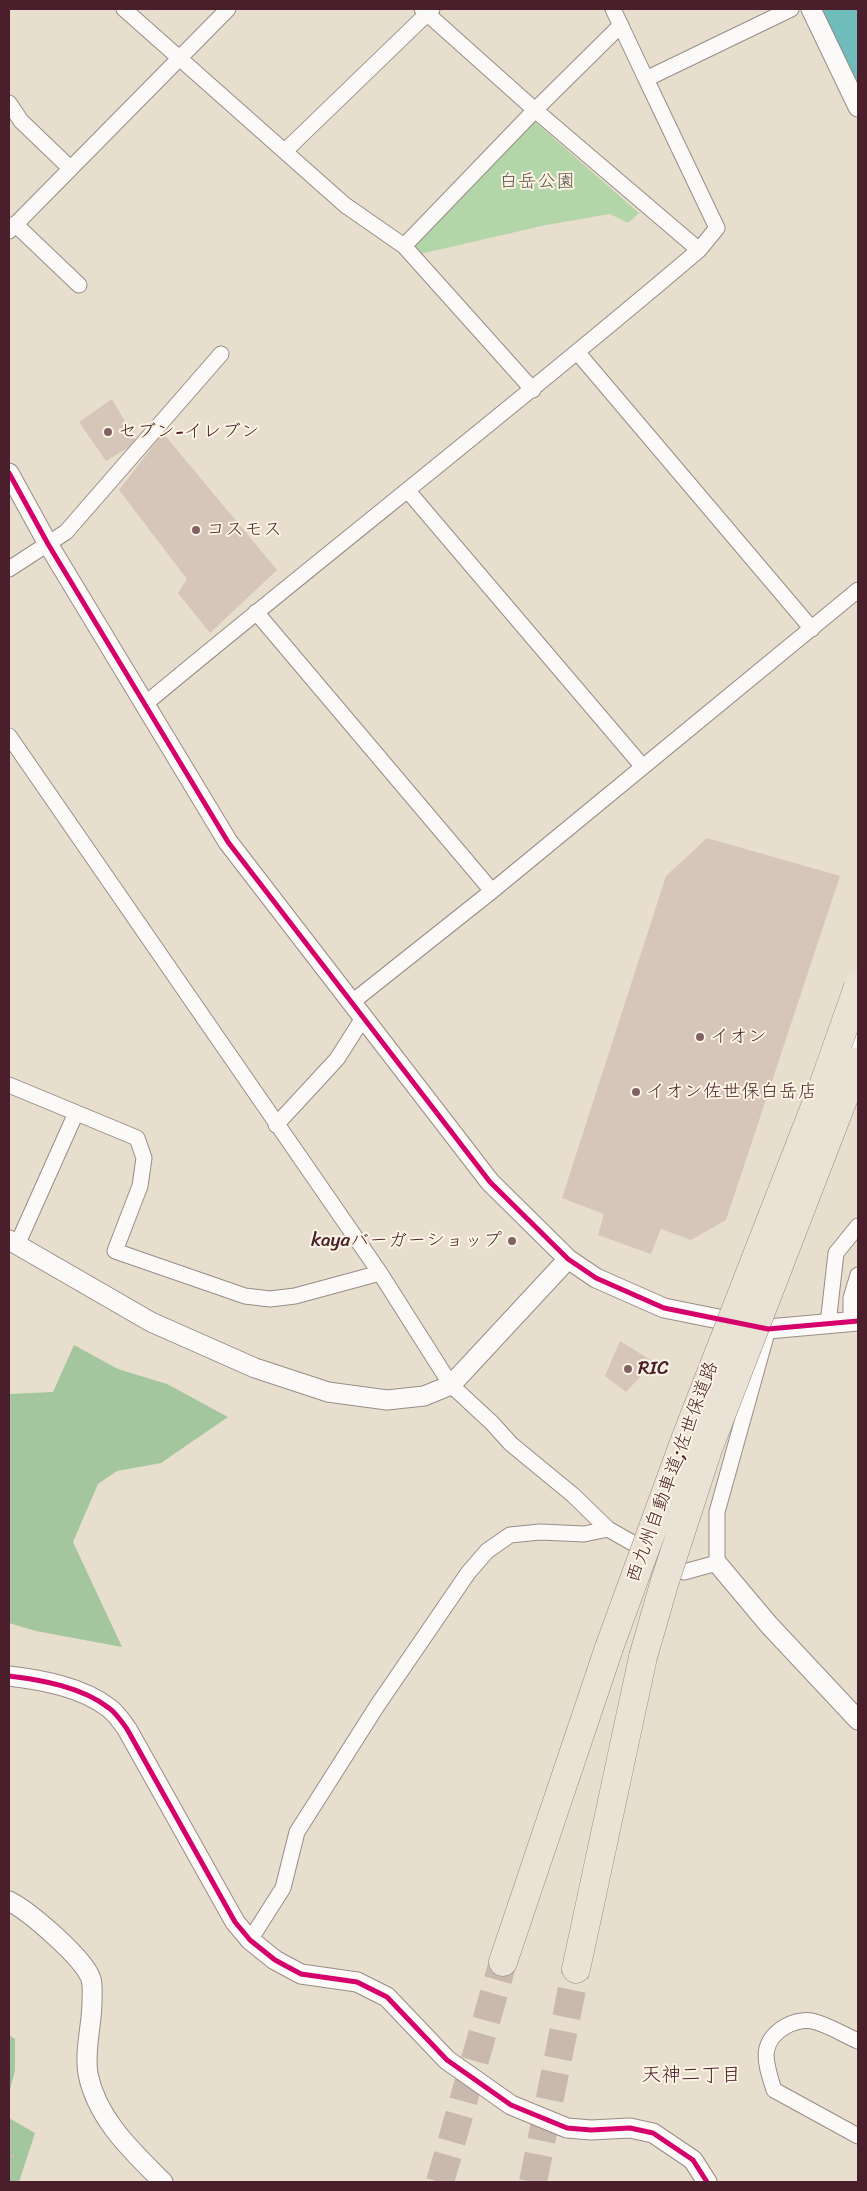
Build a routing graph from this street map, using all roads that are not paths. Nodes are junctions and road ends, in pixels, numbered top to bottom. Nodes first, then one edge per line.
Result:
1 (124, 9) edge
2 (228, 9) edge
3 (613, 9) edge
4 (791, 9) edge
5 (811, 9) edge
6 (427, 10) edge
7 (621, 25) junction
8 (178, 58) junction
9 (646, 79) junction
10 (9, 103) edge
11 (858, 107) edge
12 (535, 110) junction
13 (285, 151) junction
14 (70, 168) junction
15 (12, 228) edge
16 (404, 246) junction
17 (699, 250) junction
18 (79, 285) dead end
19 (578, 353) junction
20 (221, 354) dead end
21 (533, 390) junction
22 (9, 474) edge
23 (408, 491) junction
24 (48, 544) junction
25 (9, 569) edge
26 (858, 590) edge
27 (256, 612) junction
28 (812, 628) junction
29 (145, 704) junction
30 (9, 736) edge
31 (643, 767) junction
32 (492, 891) junction
33 (858, 987) edge
34 (356, 1010) junction
35 (858, 1030) edge
36 (858, 1060) edge
37 (9, 1085) edge
38 (76, 1113) junction
39 (276, 1125) junction
40 (858, 1226) edge
41 (13, 1242) edge
42 (568, 1259) junction
43 (380, 1273) junction
44 (858, 1275) edge
45 (854, 1322) edge
46 (828, 1324) junction
47 (768, 1329) junction
48 (451, 1385) junction
49 (608, 1529) junction
50 (717, 1563) junction
51 (9, 1676) edge
52 (858, 1720) edge
53 (9, 1902) edge
54 (250, 1940) junction
55 (503, 1962) tunnel mouth
56 (576, 1969) tunnel mouth
57 (858, 2041) edge
58 (858, 2136) edge
59 (163, 2182) edge
60 (707, 2182) edge

1 - 8 street
2 - 8 street
3 - 7 street
4 - 9 street
5 - 11 street
6 - 12 street
6 - 13 street
7 - 9 street
7 - 12 street
8 - 13 street
8 - 14 street
9 - 17 street
10 - 14 street
12 - 16 street
12 - 17 street
13 - 16 street
14 - 15 street
15 - 18 street
16 - 21 street
17 - 19 street
19 - 21 street
19 - 28 street
20 - 24 street
21 - 23 street
22 - 24 street
23 - 27 street
23 - 31 street
24 - 25 street
24 - 29 street
26 - 28 street
27 - 29 street
27 - 32 street
28 - 31 street
29 - 34 street
30 - 39 street
31 - 32 street
32 - 34 street
33 - 55 highway, 西九州自動車道;佐世保道路, bridge
34 - 39 street
34 - 42 street
35 - 47 street
36 - 56 highway, 西九州自動車道;佐世保道路, bridge
37 - 38 street
38 - 41 street
38 - 43 street
39 - 43 street
40 - 46 street
41 - 48 street
42 - 47 street
42 - 48 street
43 - 48 street
44 - 45 street
45 - 46 street
46 - 47 street
47 - 50 street
48 - 49 street
49 - 50 street
49 - 54 street
50 - 52 street
51 - 54 street
53 - 59 street
54 - 60 street
57 - 58 street

